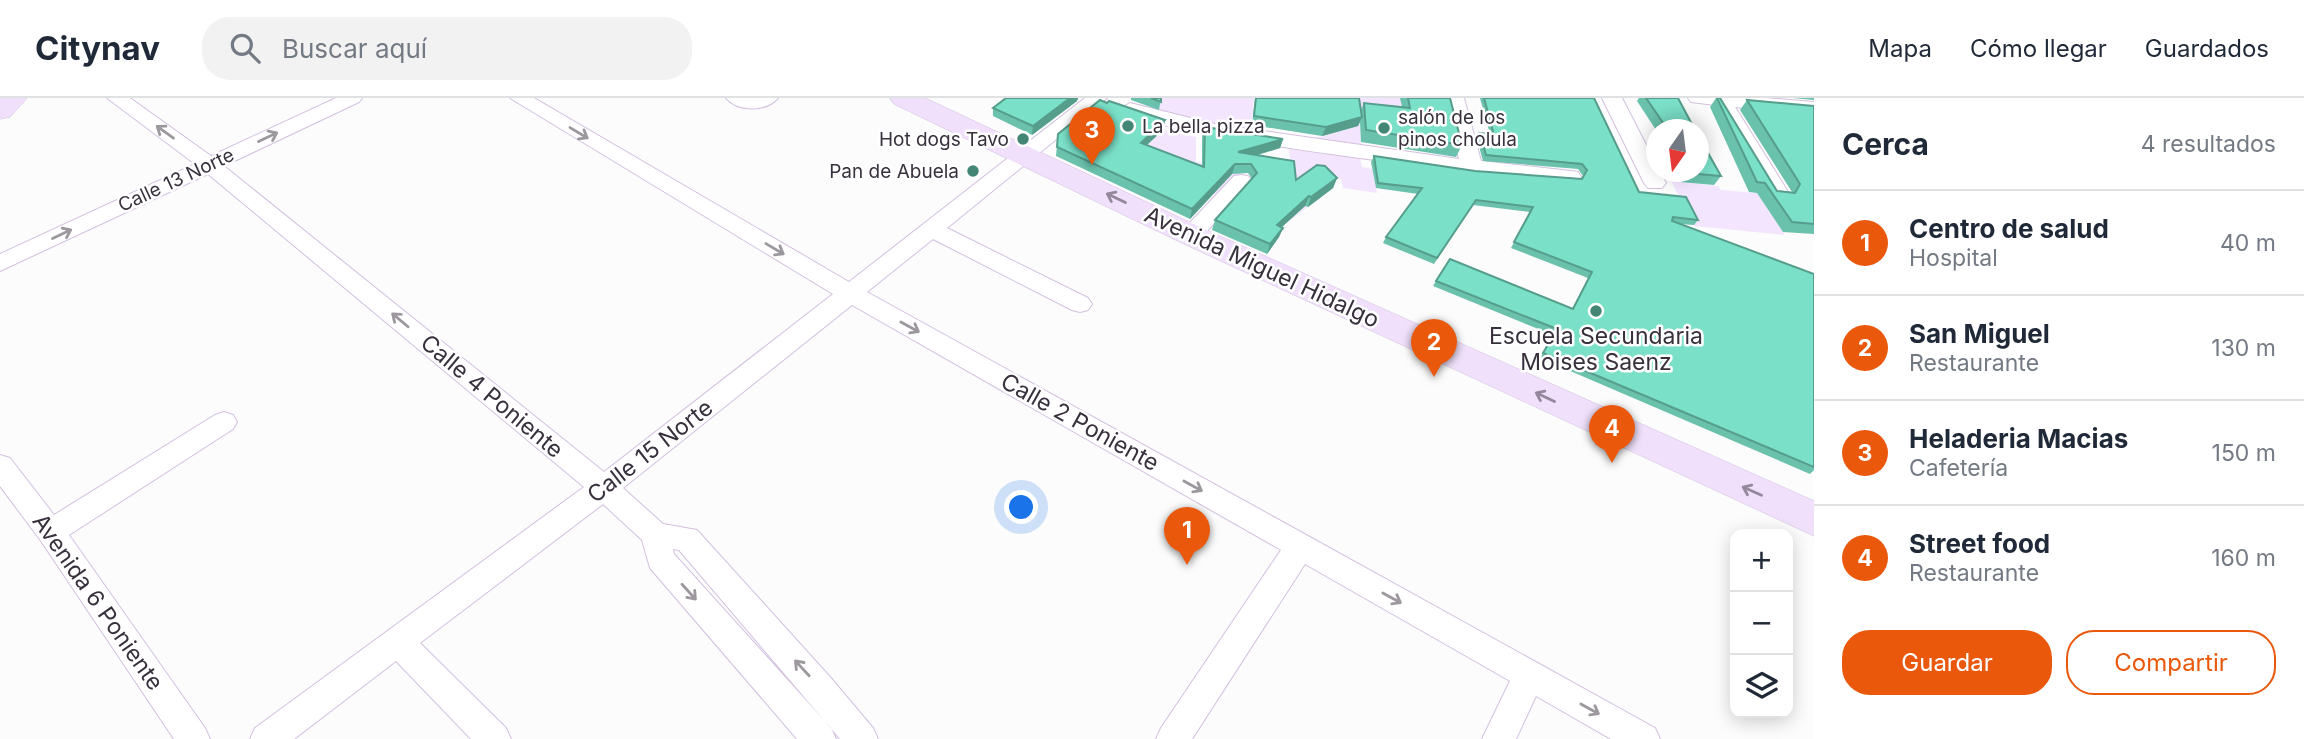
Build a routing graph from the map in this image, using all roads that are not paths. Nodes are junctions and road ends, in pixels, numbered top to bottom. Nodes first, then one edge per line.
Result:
1 (14, 98) edge
2 (117, 98) edge
3 (352, 98) edge
4 (520, 98) edge
5 (736, 98) edge
6 (768, 98) edge
7 (903, 98) edge
8 (1099, 98) edge
9 (1454, 98) edge
10 (1612, 98) edge
11 (1698, 98) edge
12 (1722, 101) junction
13 (1814, 108) edge
14 (0, 111) edge
15 (1026, 154) junction
16 (209, 164) junction
17 (1472, 168) junction
18 (1571, 177) edge
19 (1632, 180) edge
20 (1241, 181) dead end
21 (1804, 197) edge
22 (933, 230) junction
23 (1191, 235) junction
24 (0, 263) edge
25 (850, 293) junction
26 (1080, 304) dead end
27 (224, 422) dead end
28 (0, 466) edge
29 (604, 488) junction
30 (1814, 519) edge
31 (51, 532) junction
32 (656, 535) junction
33 (1300, 546) junction
34 (399, 643) junction
35 (1530, 675) junction
36 (830, 699) junction
37 (809, 727) edge
38 (193, 739) edge
39 (267, 739) edge
40 (494, 739) edge
41 (861, 739) edge
42 (1173, 739) edge
43 (1499, 739) edge
44 (1643, 739) edge

1 - 14 street
16 -> 2 street, Calle 4 Poniente
16 -> 3 street, Calle 13 Norte
4 -> 25 street, Calle 2 Poniente
5 - 6 street
7 - 15 street, Avenida Miguel Hidalgo
8 - 15 street, Calle 15 Norte
8 - 17 street
9 - 17 street
10 - 19 street
11 - 12 street
12 - 13 street
12 - 21 street
15 - 22 street, Calle 15 Norte
23 -> 15 street, Avenida Miguel Hidalgo
24 -> 16 street, Calle 13 Norte
29 -> 16 street, Calle 4 Poniente
17 - 18 street
20 - 23 street
22 - 25 street, Calle 15 Norte
22 - 26 street
30 -> 23 street, Avenida Miguel Hidalgo
25 - 29 street, Calle 15 Norte
25 -> 33 street, Calle 2 Poniente
27 - 31 street
28 - 31 street, Avenida 6 Poniente
29 - 32 street, Calle 4 Poniente
29 - 34 street, Calle 15 Norte
31 - 38 street, Avenida 6 Poniente
36 -> 32 street
32 -> 37 street, Calle 4 Poniente
33 -> 35 street, Calle 2 Poniente
33 - 42 street
34 - 39 street, Calle 15 Norte
34 - 40 street
35 - 43 street
35 -> 44 street, Calle 2 Poniente
36 - 37 street
36 - 41 street

